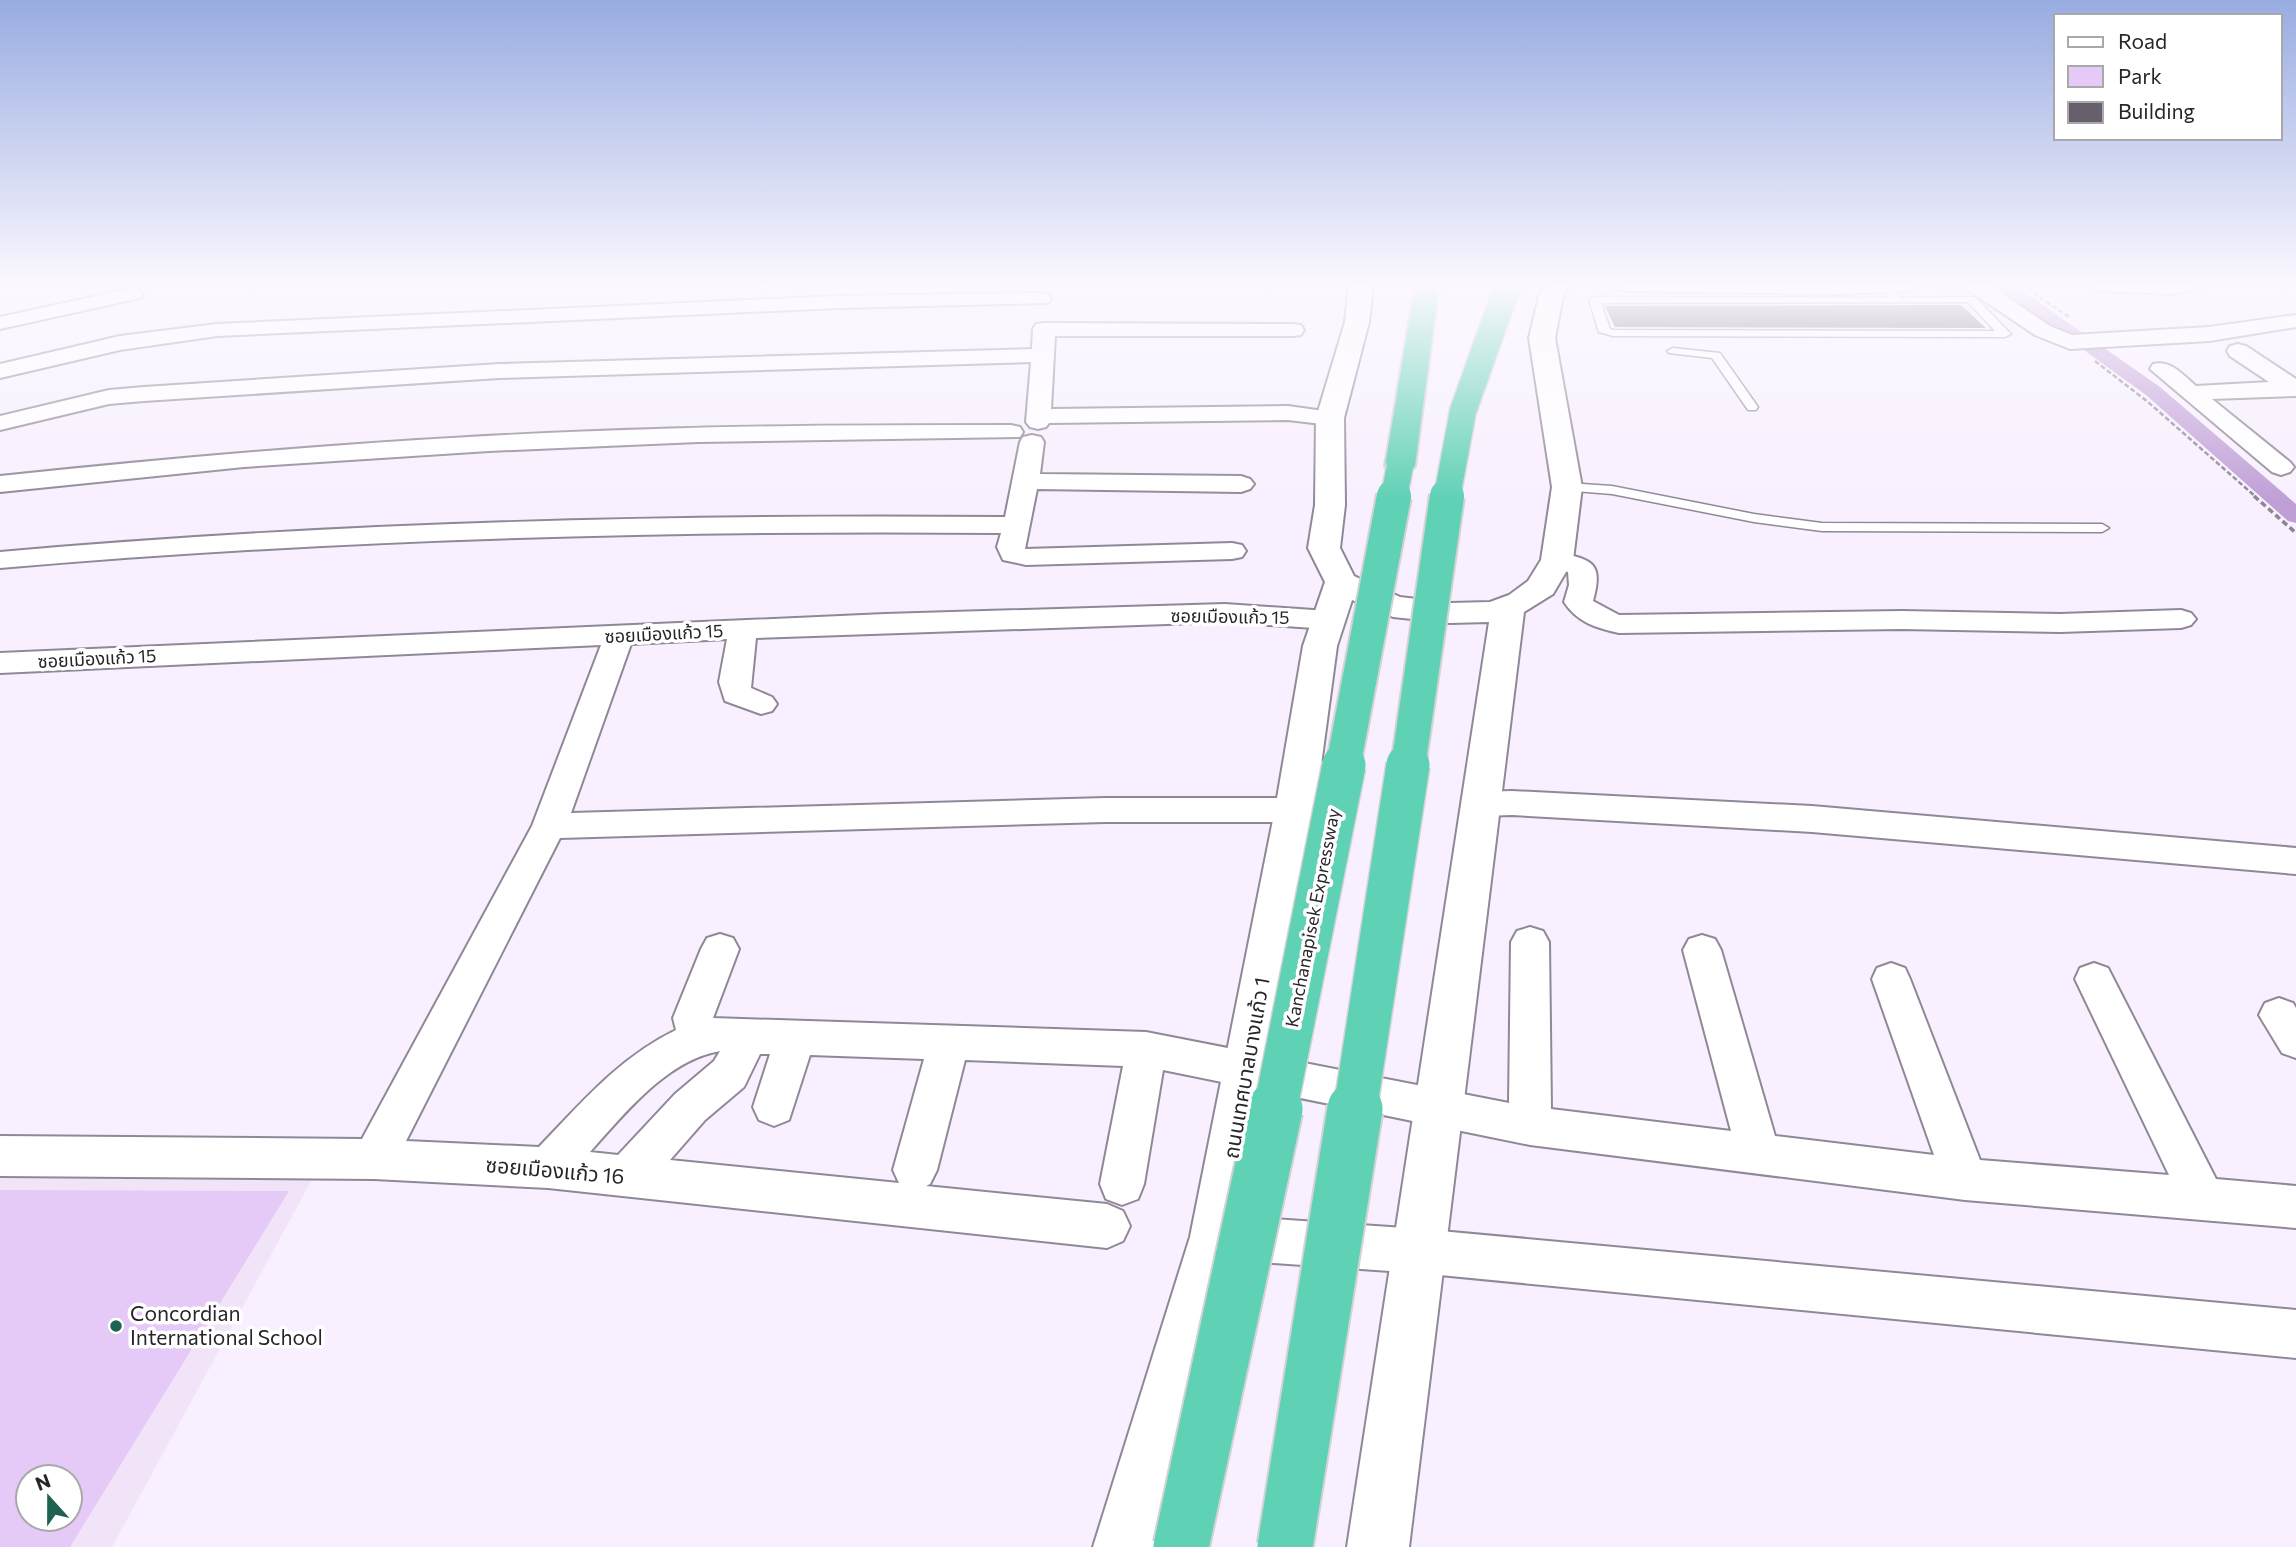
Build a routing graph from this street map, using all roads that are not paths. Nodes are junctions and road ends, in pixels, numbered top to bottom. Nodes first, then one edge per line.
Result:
1 (59, 357) edge
2 (968, 357) edge
3 (1042, 357) edge
4 (1347, 357) edge
5 (1416, 357) edge
6 (1482, 357) edge
7 (1545, 357) edge
8 (1718, 357) edge
9 (2248, 357) edge
10 (2161, 369) dead end
11 (0, 371) edge
12 (2295, 388) edge
13 (2192, 393) junction
14 (1752, 407) dead end
15 (1330, 418) junction
16 (0, 423) edge
17 (1030, 428) junction
18 (2281, 467) dead end
19 (1026, 481) junction
20 (0, 484) edge
21 (1241, 484) dead end
22 (1567, 488) junction
23 (1015, 524) junction
24 (2102, 528) dead end
25 (1232, 551) dead end
26 (0, 560) edge
27 (1558, 560) junction
28 (1341, 582) junction
29 (1508, 607) junction
30 (2181, 619) dead end
31 (1328, 620) junction
32 (743, 630) junction
33 (619, 636) junction
34 (0, 663) edge
35 (761, 704) dead end
36 (1480, 804) junction
37 (1295, 810) junction
38 (549, 826) junction
39 (2296, 861) edge
40 (1530, 942) dead end
41 (720, 949) dead end
42 (1702, 950) dead end
43 (1891, 979) dead end
44 (2094, 979) dead end
45 (749, 1036) junction
46 (795, 1037) junction
47 (698, 1041) junction
48 (949, 1043) junction
49 (1146, 1049) junction
50 (1247, 1068) junction
51 (774, 1107) dead end
52 (1439, 1107) junction
53 (1530, 1126) junction
54 (1758, 1153) junction
55 (0, 1156) edge
56 (374, 1160) junction
57 (548, 1168) junction
58 (915, 1170) dead end
59 (627, 1177) junction
60 (1965, 1179) junction
61 (1122, 1184) dead end
62 (2203, 1199) junction
63 (2296, 1207) edge
64 (1107, 1226) dead end
65 (1216, 1237) junction
66 (1419, 1251) junction
67 (2296, 1334) edge
68 (1124, 1547) edge
69 (1181, 1547) edge
70 (1284, 1547) edge
71 (1378, 1547) edge

1 - 11 street
2 - 16 street
3 - 17 street
4 - 15 main road
5 - 69 highway, Kanchanapisek Expressway, bridge
6 - 70 highway, bridge
7 - 22 main road
8 - 14 lane
9 - 12 street
10 - 13 street
12 - 13 street
13 - 18 street
15 - 17 street
15 - 28 main road
17 - 19 street
17 - 20 street
19 - 21 street
19 - 23 street
22 - 24 lane
22 - 27 main road
23 - 25 street
23 - 26 street
27 - 29 main road
27 - 30 street
28 - 29 main road
28 - 31 main road, ถนนเทศบาลบางแก้ว 1
29 - 36 main road
31 - 32 street, ซอยเมืองแก้ว 15
31 - 37 main road, ถนนเทศบาลบางแก้ว 1
32 - 33 street, ซอยเมืองแก้ว 15
32 - 35 street
33 - 34 street, ซอยเมืองแก้ว 15
33 - 38 street
36 - 39 street
36 - 52 main road
37 - 38 street
37 - 50 main road, ถนนเทศบาลบางแก้ว 1
38 - 56 street
40 - 53 street
41 - 47 street
42 - 54 street
43 - 60 street
44 - 62 street
45 - 46 street
45 - 47 street
45 - 59 street
46 - 48 street
46 - 51 street
47 - 57 street
48 - 49 street
48 - 58 street
49 - 50 street
49 - 61 street
50 - 52 street
50 - 65 main road, ถนนเทศบาลบางแก้ว 1
52 - 53 street
52 - 66 main road
53 - 54 street
54 - 60 street
55 - 56 street, ซอยเมืองแก้ว 16
56 - 57 street, ซอยเมืองแก้ว 16
57 - 59 street, ซอยเมืองแก้ว 16
59 - 64 street, ซอยเมืองแก้ว 16
60 - 62 street
62 - 63 street
65 - 66 street
65 - 68 main road, ถนนเทศบาลบางแก้ว 1
66 - 67 street
66 - 71 main road

